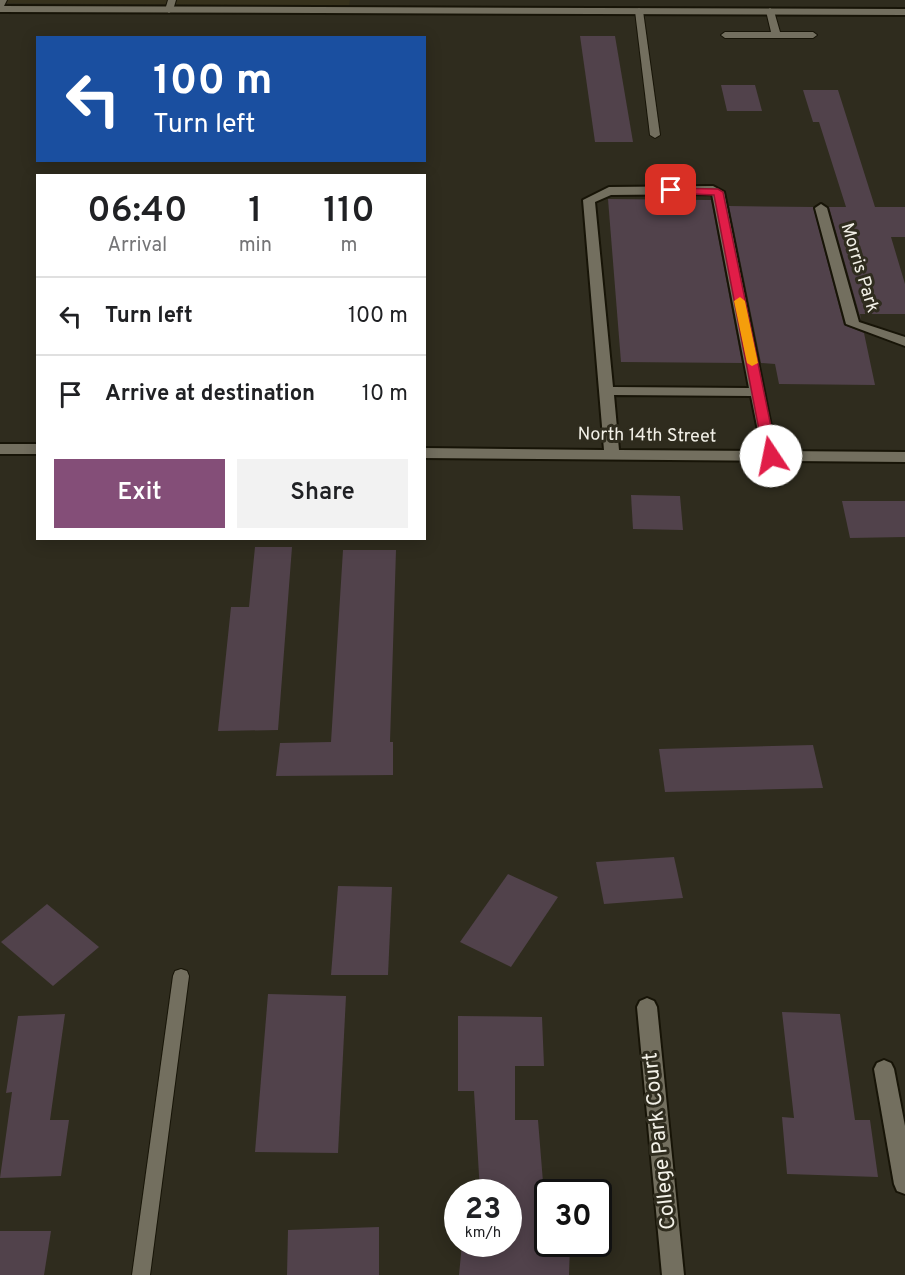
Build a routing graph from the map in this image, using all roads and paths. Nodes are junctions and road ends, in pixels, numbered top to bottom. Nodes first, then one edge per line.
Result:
1 (3, 0) edge
2 (170, 5) edge
3 (0, 8) edge
4 (639, 11) junction
5 (770, 11) junction
6 (905, 12) edge
7 (725, 35) dead end
8 (776, 35) junction
9 (813, 35) dead end
10 (655, 135) dead end
11 (821, 208) dead end
12 (905, 342) edge
13 (607, 391) junction
14 (758, 392) junction
15 (0, 449) edge
16 (36, 449) edge
17 (426, 453) edge
18 (612, 455) junction
19 (771, 456) junction
20 (905, 457) edge
21 (181, 976) dead end
22 (646, 1007) dead end
23 (884, 1069) dead end
24 (905, 1184) edge
25 (141, 1275) edge
26 (673, 1275) edge

1 - 3 lane
2 - 3 street
2 - 4 street
4 - 5 street
4 - 10 lane
5 - 6 street
5 - 8 lane
7 - 8 lane
8 - 9 lane
11 - 12 street, Morris Park
13 - 14 street
13 - 14 street
13 - 18 street
14 - 19 street
15 - 16 street
17 - 18 street, North 14th Street
18 - 19 street, North 14th Street
19 - 20 street, North 14th Street
21 - 25 lane
22 - 26 street, College Park Court
23 - 24 street

